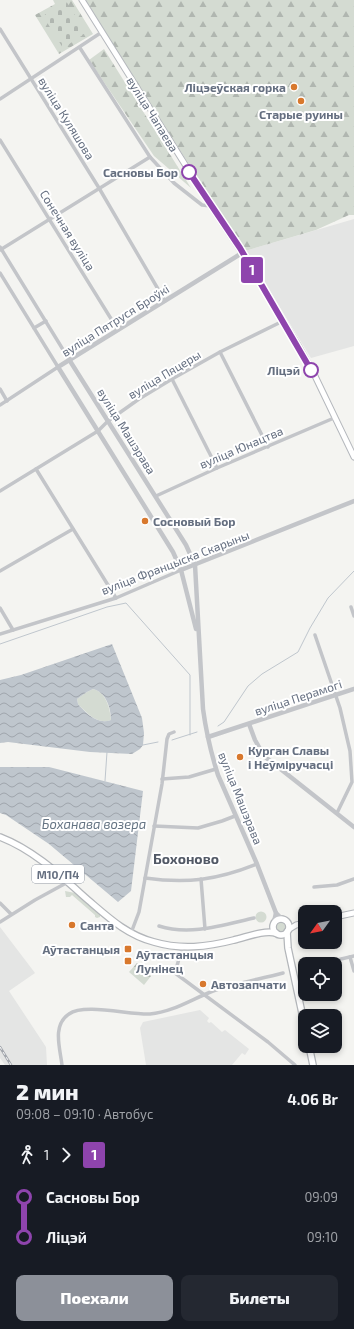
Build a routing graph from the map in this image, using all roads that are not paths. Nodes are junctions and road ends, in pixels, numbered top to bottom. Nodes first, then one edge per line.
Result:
1 (82, 0) edge
2 (0, 29) edge
3 (102, 32) junction
4 (80, 48) junction
5 (32, 80) junction
6 (0, 99) edge
7 (0, 140) edge
8 (150, 157) junction
9 (99, 188) junction
10 (211, 206) junction
11 (50, 219) junction
12 (0, 249) edge
13 (242, 253) junction
14 (0, 274) edge
15 (165, 301) junction
16 (46, 321) junction
17 (283, 321) junction
18 (34, 328) junction
19 (118, 330) junction
20 (220, 352) junction
21 (70, 360) junction
22 (58, 368) junction
23 (172, 379) junction
24 (0, 389) edge
25 (7, 401) junction
26 (0, 405) edge
27 (334, 418) junction
28 (108, 421) junction
29 (98, 431) junction
30 (268, 447) junction
31 (354, 457) edge
32 (217, 468) junction
33 (36, 469) junction
34 (0, 491) edge
35 (156, 496) junction
36 (354, 501) edge
37 (73, 529) junction
38 (195, 565) junction
39 (180, 570) junction
40 (0, 571) edge
41 (116, 598) junction
42 (351, 607) dead end
43 (0, 608) edge
44 (354, 616) edge
45 (13, 630) junction
46 (0, 634) edge
47 (315, 635) dead end
48 (199, 639) junction
49 (354, 689) edge
50 (336, 695) junction
51 (249, 724) junction
52 (174, 732) dead end
53 (208, 737) junction
54 (216, 769) junction
55 (162, 779) junction
56 (337, 814) junction
57 (235, 816) junction
58 (154, 826) junction
59 (354, 827) edge
60 (0, 837) edge
61 (257, 864) junction
62 (145, 878) junction
63 (201, 879) junction
64 (354, 879) edge
65 (68, 882) junction
66 (314, 887) dead end
67 (0, 903) edge
68 (276, 913) junction
69 (354, 913) edge
70 (12, 914) junction
71 (342, 916) edge
72 (254, 918) dead end
73 (285, 921) junction
74 (0, 922) edge
75 (274, 923) junction
76 (296, 925) joint
77 (159, 926) dead end
78 (205, 929) junction
79 (287, 931) junction
80 (266, 932) junction
81 (277, 933) junction
82 (131, 934) junction
83 (182, 948) junction
84 (288, 948) junction
85 (352, 957) edge
86 (342, 959) edge
87 (354, 971) edge
88 (283, 973) dead end
89 (205, 995) junction
90 (301, 1009) edge
91 (310, 1053) edge
92 (62, 1065) edge
93 (295, 1065) edge
94 (313, 1065) edge

1 - 3 main road, вуліца Чапаева
2 - 5 street, вуліца Куляшова
3 - 4 street
3 - 10 main road, вуліца Чапаева
4 - 5 street
4 - 8 street
5 - 6 street
5 - 9 street, вуліца Куляшова
7 - 11 street, Сонечная вуліца
8 - 9 street
8 - 10 street
9 - 11 street
9 - 15 street, вуліца Куляшова
10 - 13 main road, вуліца Чапаева
11 - 12 street
11 - 19 street, Сонечная вуліца
12 - 16 street, вуліца Машэрава
13 - 15 street, вуліца Пятруся Броўкі
13 - 17 main road, вуліца Чапаева
14 - 18 street, вуліца Машэрава
15 - 19 street, вуліца Пятруся Броўкі
16 - 18 street
16 - 21 street, вуліца Машэрава
17 - 20 street, вуліца Пяцеры
17 - 27 main road, вуліца Чапаева
18 - 22 street, вуліца Машэрава
19 - 21 street, вуліца Пятруся Броўкі
20 - 23 street, вуліца Пяцеры
20 - 30 street
21 - 22 street, вуліца Пятруся Броўкі
21 - 28 street, вуліца Машэрава
22 - 25 street, вуліца Пятруся Броўкі
22 - 29 street, вуліца Машэрава
23 - 28 street, вуліца Пяцеры
23 - 32 street
24 - 25 street
25 - 26 street, вуліца Пятруся Броўкі
27 - 30 street, вуліца Юнацтва
27 - 31 main road, вуліца Чапаева
28 - 29 street, вуліца Пяцеры
28 - 35 street, вуліца Машэрава
29 - 33 street, вуліца Пяцеры
29 - 39 street, вуліца Машэрава
30 - 32 street, вуліца Юнацтва
32 - 35 street, вуліца Юнацтва
33 - 34 street, вуліца Пяцеры
33 - 37 street
35 - 38 street, вуліца Машэрава
36 - 38 street, вуліца Францыска Скарыны
37 - 40 street
37 - 41 street
38 - 39 street, вуліца Францыска Скарыны
38 - 48 street, вуліца Машэрава
39 - 41 street, вуліца Францыска Скарыны
39 - 48 street, вуліца Машэрава
41 - 45 street, вуліца Францыска Скарыны
42 - 44 street
43 - 45 street
45 - 46 street, вуліца Францыска Скарыны
47 - 50 street
48 - 53 street, вуліца Машэрава
49 - 50 street, вуліца Перамогі
50 - 51 street, вуліца Перамогі
50 - 56 street
51 - 53 street, вуліца Перамогі
51 - 56 street, вуліца Перамогі
52 - 55 street
53 - 54 street, вуліца Машэрава
54 - 55 street
54 - 57 street, вуліца Машэрава
55 - 58 street
56 - 59 street, вуліца Перамогі
57 - 58 street
57 - 61 street, вуліца Машэрава
58 - 62 street
60 - 65 main road, М10/П4
61 - 63 street
61 - 68 street, вуліца Машэрава
62 - 63 street
62 - 82 street
63 - 78 street
64 - 66 street
65 - 70 street
65 - 82 main road, М10/П4
67 - 70 street
68 - 73 street, вуліца Машэрава
68 - 75 street
69 - 71 main road
70 - 74 street
72 - 78 street
73 - 75 main road
73 - 76 main road
73 - 79 main road
75 - 80 main road
75 - 81 main road
76 - 79 main road
77 - 78 street
79 - 81 main road, М10/П4
79 - 84 main road
80 - 81 main road, М10/П4
80 - 83 main road, М10/П4
81 - 84 main road
82 - 83 main road, М10/П4
83 - 89 street
84 - 90 main road
85 - 86 street
85 - 87 street
88 - 89 street
89 - 92 street
89 - 93 street
91 - 94 main road

